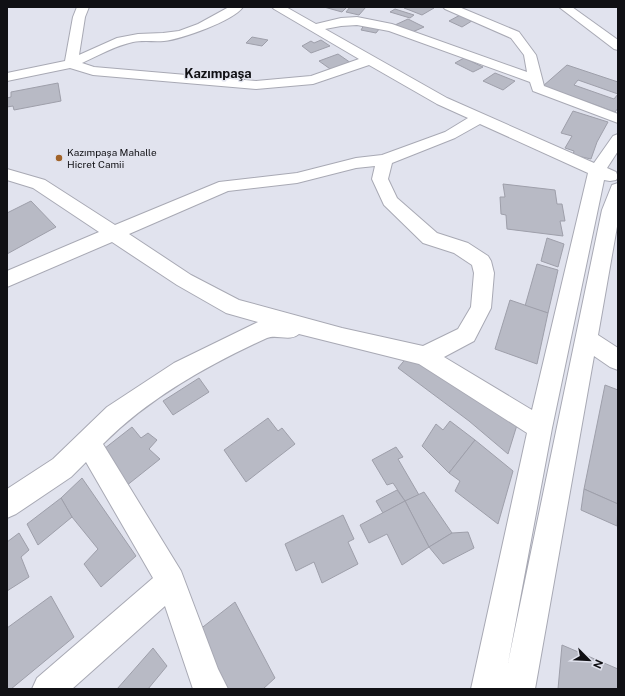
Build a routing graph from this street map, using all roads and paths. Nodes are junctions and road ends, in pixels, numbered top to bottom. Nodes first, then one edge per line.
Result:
1 (83, 7) edge
2 (237, 7) edge
3 (278, 7) edge
4 (450, 7) edge
5 (565, 7) edge
6 (314, 28) junction
7 (618, 46) edge
8 (369, 60) junction
9 (71, 64) junction
10 (7, 77) edge
11 (536, 80) junction
12 (479, 118) junction
13 (618, 119) edge
14 (612, 159) edge
15 (384, 160) junction
16 (7, 174) edge
17 (609, 204) edge
18 (115, 234) junction
19 (7, 279) edge
20 (320, 330) junction
21 (586, 339) junction
22 (424, 356) junction
23 (618, 360) edge
24 (540, 428) junction
25 (88, 442) junction
26 (7, 505) edge
27 (172, 580) junction
28 (48, 689) edge
29 (212, 689) edge
30 (487, 689) edge
31 (519, 689) edge

1 - 9 street
2 - 9 street
3 - 6 street
4 - 11 street
5 - 7 street
6 - 8 street
6 - 11 street
8 - 9 street
8 - 12 street
9 - 10 street
11 - 13 street
12 - 14 street
12 - 15 street
14 - 17 street
15 - 18 street
15 - 22 street
16 - 18 street
17 - 21 street
17 - 24 street
18 - 19 street
18 - 20 street
20 - 22 street
20 - 25 street
21 - 23 street
21 - 31 street
22 - 24 street
24 - 30 street
25 - 26 street
25 - 27 street
27 - 28 street
27 - 29 street

